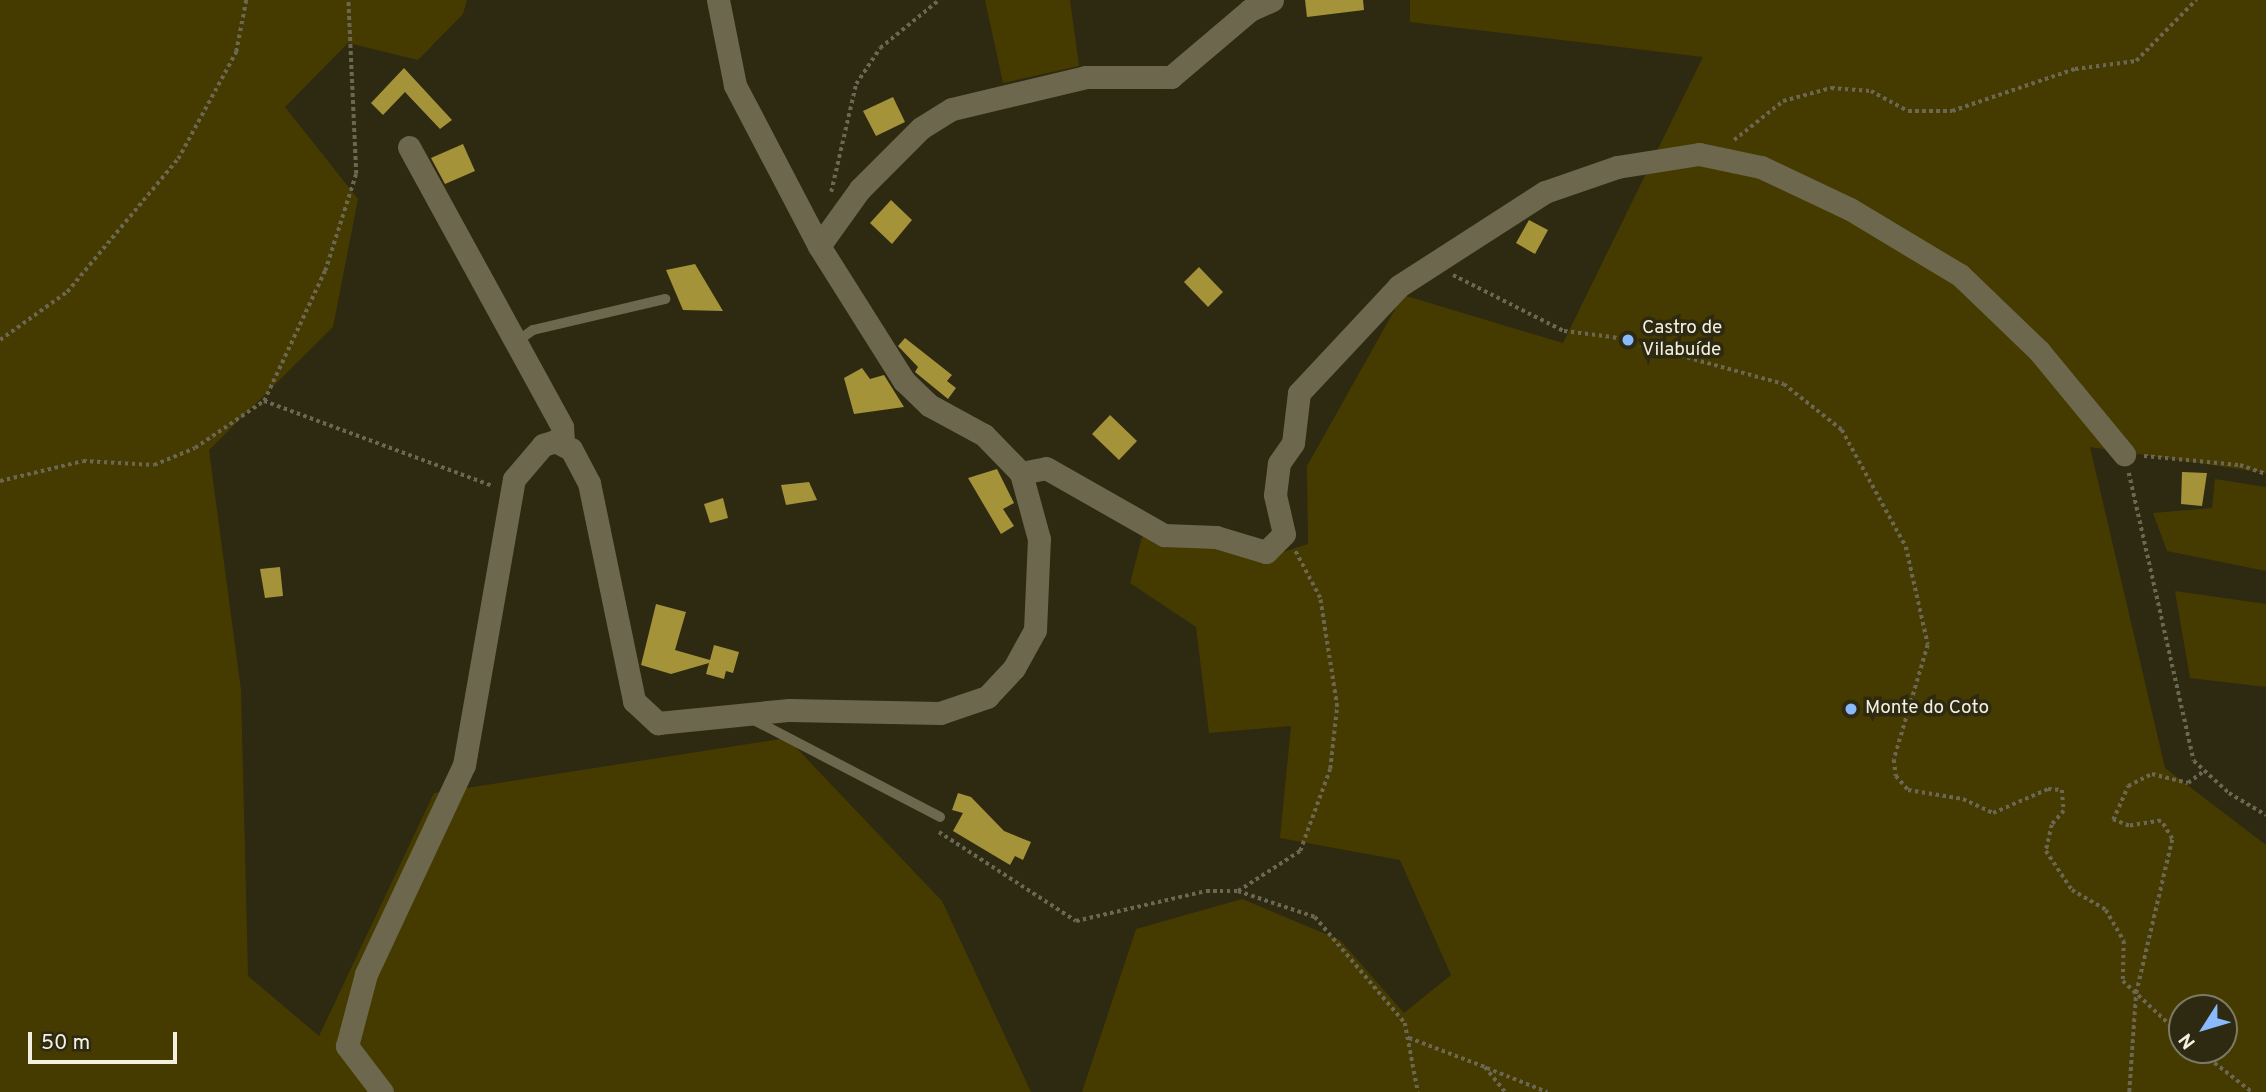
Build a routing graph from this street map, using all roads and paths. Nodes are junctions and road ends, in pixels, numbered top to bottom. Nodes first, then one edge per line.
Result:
1 (246, 0) edge
2 (348, 0) edge
3 (718, 0) edge
4 (939, 0) edge
5 (1272, 0) edge
6 (2196, 0) edge
7 (409, 147) dead end
8 (1713, 157) junction
9 (835, 229) junction
10 (818, 246) junction
11 (1427, 267) junction
12 (665, 299) dead end
13 (0, 340) edge
14 (513, 345) junction
15 (264, 401) junction
16 (563, 443) junction
17 (2124, 454) junction
18 (1021, 473) junction
19 (2266, 474) edge
20 (513, 479) junction
21 (0, 481) edge
22 (1284, 534) junction
23 (737, 713) junction
24 (2205, 771) junction
25 (916, 803) junction
26 (2266, 815) edge
27 (940, 817) dead end
28 (1238, 891) junction
29 (2136, 993) junction
30 (2168, 1023) edge
31 (1409, 1038) junction
32 (2216, 1064) edge
33 (1485, 1067) junction
34 (382, 1092) edge
35 (1418, 1092) edge
36 (1505, 1092) edge
37 (1546, 1092) edge
38 (2129, 1092) edge
39 (2252, 1092) edge

1 - 13 path
2 - 15 path
3 - 10 street
4 - 9 path
5 - 9 street
6 - 8 path
7 - 14 street
8 - 11 street
8 - 17 street
9 - 10 street
10 - 18 street
11 - 22 street
11 - 29 path
12 - 14 lane
14 - 16 street
15 - 20 path
15 - 21 path
16 - 20 street
16 - 23 street
17 - 19 path
17 - 24 path
18 - 22 street
18 - 23 street
20 - 34 street
22 - 28 path
23 - 25 lane
24 - 26 path
24 - 29 path
25 - 27 lane
25 - 28 path
28 - 31 path
29 - 30 path
29 - 38 path
31 - 33 path
31 - 35 path
32 - 39 path
33 - 36 path
33 - 37 path

